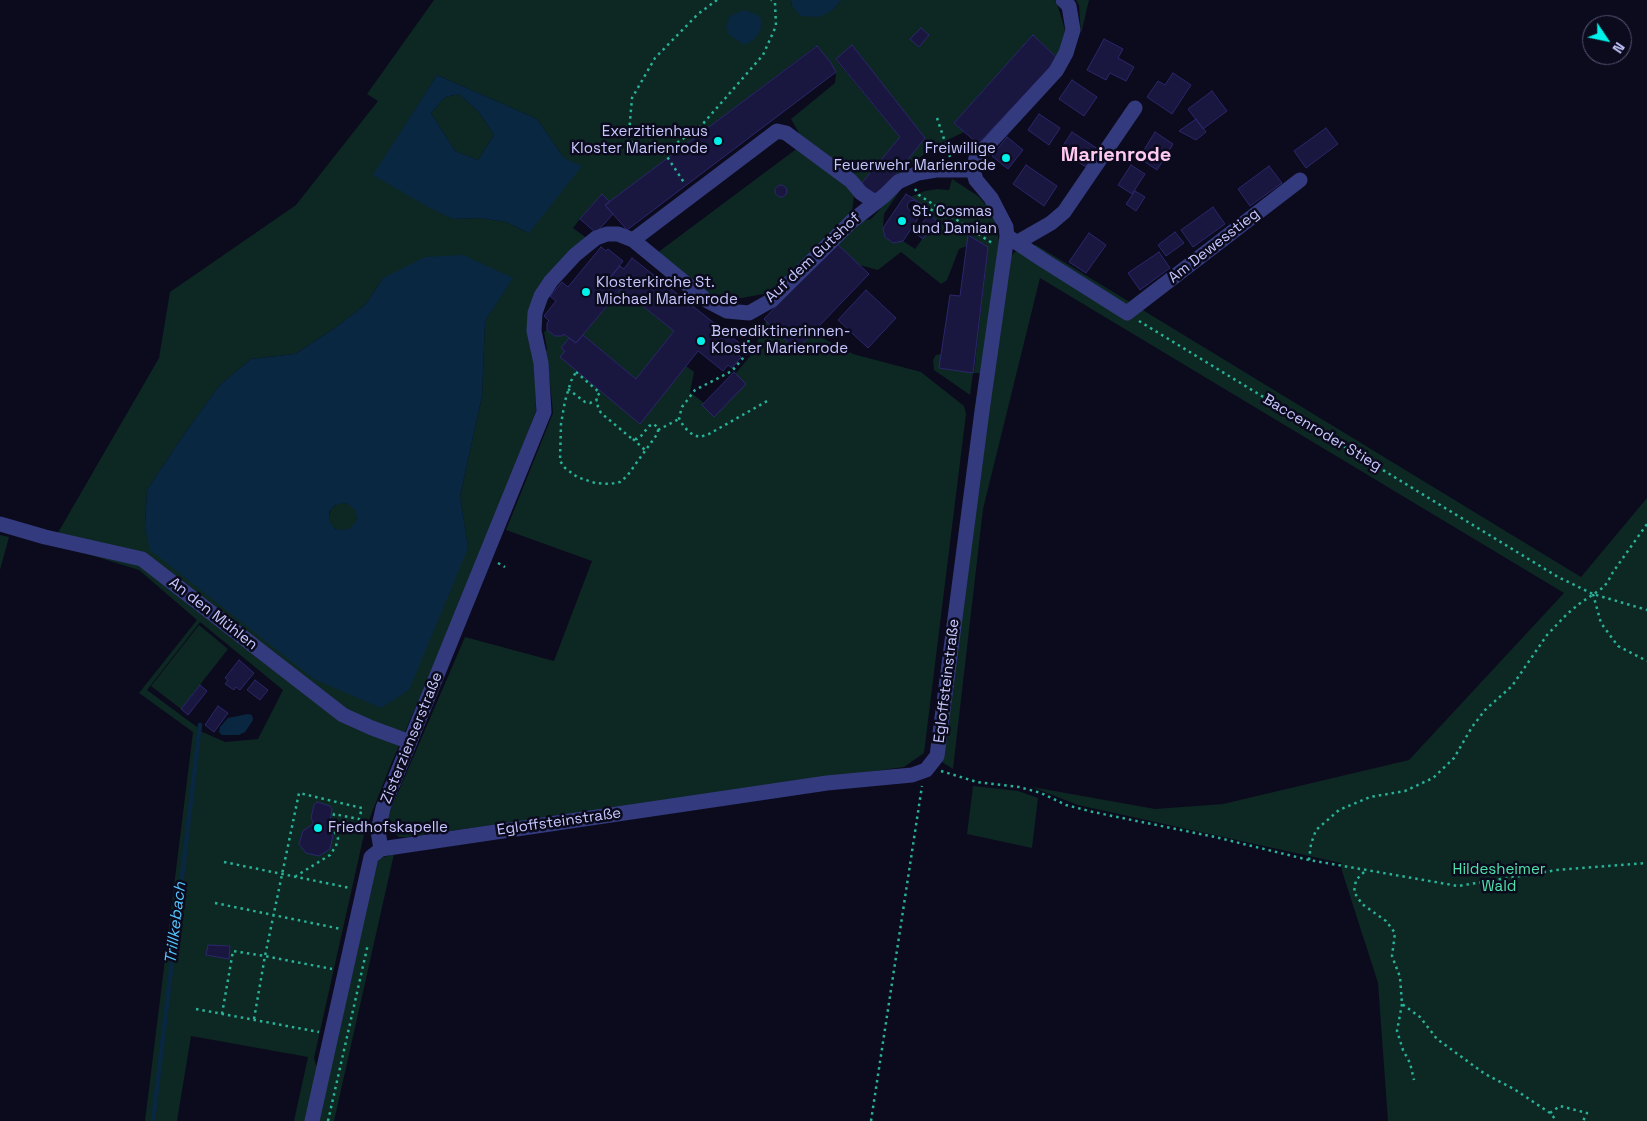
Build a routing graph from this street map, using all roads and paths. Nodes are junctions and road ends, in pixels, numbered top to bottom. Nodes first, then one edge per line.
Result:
1 (717, 0) edge
2 (771, 0) edge
3 (1063, 0) edge
4 (1135, 108) dead end
5 (937, 118) dead end
6 (664, 152) junction
7 (954, 170) junction
8 (972, 170) junction
9 (918, 173) junction
10 (1300, 180) dead end
11 (693, 195) junction
12 (874, 202) junction
13 (935, 205) junction
14 (931, 211) dead end
15 (1012, 239) junction
16 (633, 240) junction
17 (1004, 251) junction
18 (749, 313) junction
19 (1127, 313) junction
20 (568, 389) junction
21 (597, 400) junction
22 (769, 400) dead end
23 (679, 418) junction
24 (658, 430) junction
25 (632, 438) junction
26 (646, 450) junction
27 (0, 524) edge
28 (1647, 524) edge
29 (1593, 594) junction
30 (1647, 610) edge
31 (1647, 661) edge
32 (410, 742) junction
33 (926, 770) junction
34 (381, 849) junction
35 (1309, 860) junction
36 (224, 862) dead end
37 (1647, 863) edge
38 (1364, 871) junction
39 (282, 873) junction
40 (296, 876) junction
41 (362, 891) junction
42 (215, 903) dead end
43 (274, 914) junction
44 (354, 932) junction
45 (265, 956) junction
46 (345, 971) junction
47 (1402, 1004) junction
48 (196, 1009) dead end
49 (222, 1014) junction
50 (254, 1019) junction
51 (330, 1034) junction
52 (1414, 1080) dead end
53 (1550, 1113) junction
54 (312, 1121) edge
55 (870, 1121) edge
56 (1557, 1121) edge
57 (1583, 1121) edge

1 - 6 path
2 - 6 path
3 - 8 street
4 - 15 street
5 - 7 path
6 - 11 path
7 - 8 street
7 - 9 street
8 - 15 street
9 - 12 street, Auf dem Gutshof
9 - 13 path
10 - 19 street, Am Dewesstieg
11 - 12 street
11 - 16 street
12 - 18 street, Auf dem Gutshof
13 - 14 path
13 - 17 path
15 - 17 street, Egloffsteinstraße
15 - 19 street
16 - 18 street
16 - 32 street, Zisterzienserstraße
17 - 33 street, Egloffsteinstraße
18 - 23 path
19 - 29 path, Baccenroder Stieg
20 - 21 path
20 - 21 path
20 - 26 path
21 - 25 path
22 - 23 path
23 - 24 path
24 - 25 path
24 - 26 path
25 - 26 path
27 - 32 street, An den Mühlen
28 - 29 path
29 - 30 path, Baccenroder Stieg
29 - 31 path
29 - 35 path
32 - 34 street, Zisterzienserstraße
33 - 34 street, Egloffsteinstraße
33 - 35 path
33 - 55 path
34 - 41 street
35 - 38 path
36 - 39 path
37 - 38 path
38 - 47 path
39 - 40 path
39 - 40 path
39 - 43 path
40 - 41 path
41 - 44 street
42 - 43 path
43 - 44 path
43 - 45 path
44 - 46 street
45 - 46 path
45 - 49 path
45 - 50 path
46 - 51 street
47 - 52 path
47 - 53 path
48 - 49 path
49 - 50 path
50 - 51 path
51 - 54 street
53 - 56 path
53 - 57 path

